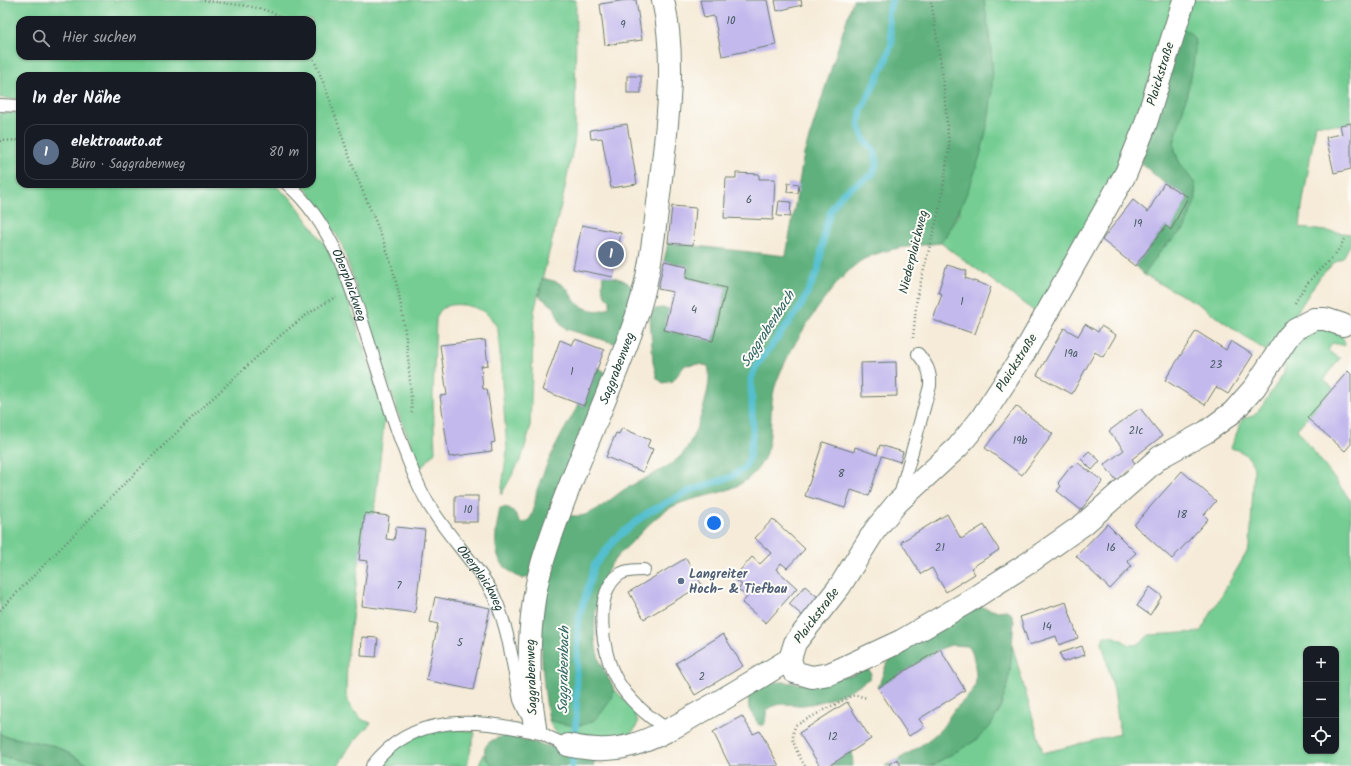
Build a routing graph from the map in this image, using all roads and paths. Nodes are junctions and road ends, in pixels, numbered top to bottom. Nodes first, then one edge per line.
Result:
1 (204, 0) edge
2 (663, 0) edge
3 (931, 0) edge
4 (1184, 0) edge
5 (280, 16) edge
6 (314, 60) edge
7 (0, 105) edge
8 (16, 106) edge
9 (16, 140) edge
10 (0, 141) edge
11 (291, 188) edge
12 (1344, 237) dead end
13 (351, 290) junction
14 (1348, 330) edge
15 (1287, 338) junction
16 (918, 354) joint
17 (412, 416) dead end
18 (897, 503) junction
19 (644, 570) dead end
20 (0, 610) edge
21 (790, 660) junction
22 (867, 698) dead end
23 (538, 730) junction
24 (669, 730) junction
25 (575, 747) joint
26 (372, 766) edge
27 (805, 766) edge

1 - 5 path
2 - 23 street, Saggrabenweg
3 - 16 path, Niederplaickweg
4 - 18 street, Plaickstraße
6 - 17 path
7 - 8 lane
9 - 10 path
11 - 13 lane, Oberplaickweg
12 - 15 path
13 - 20 path
13 - 23 lane, Oberplaickweg
14 - 15 street, Plaickstraße
15 - 21 street, Plaickstraße
16 - 18 lane
18 - 21 street, Plaickstraße
19 - 24 lane
21 - 24 street
22 - 27 path
23 - 25 lane
23 - 26 lane
24 - 25 street

